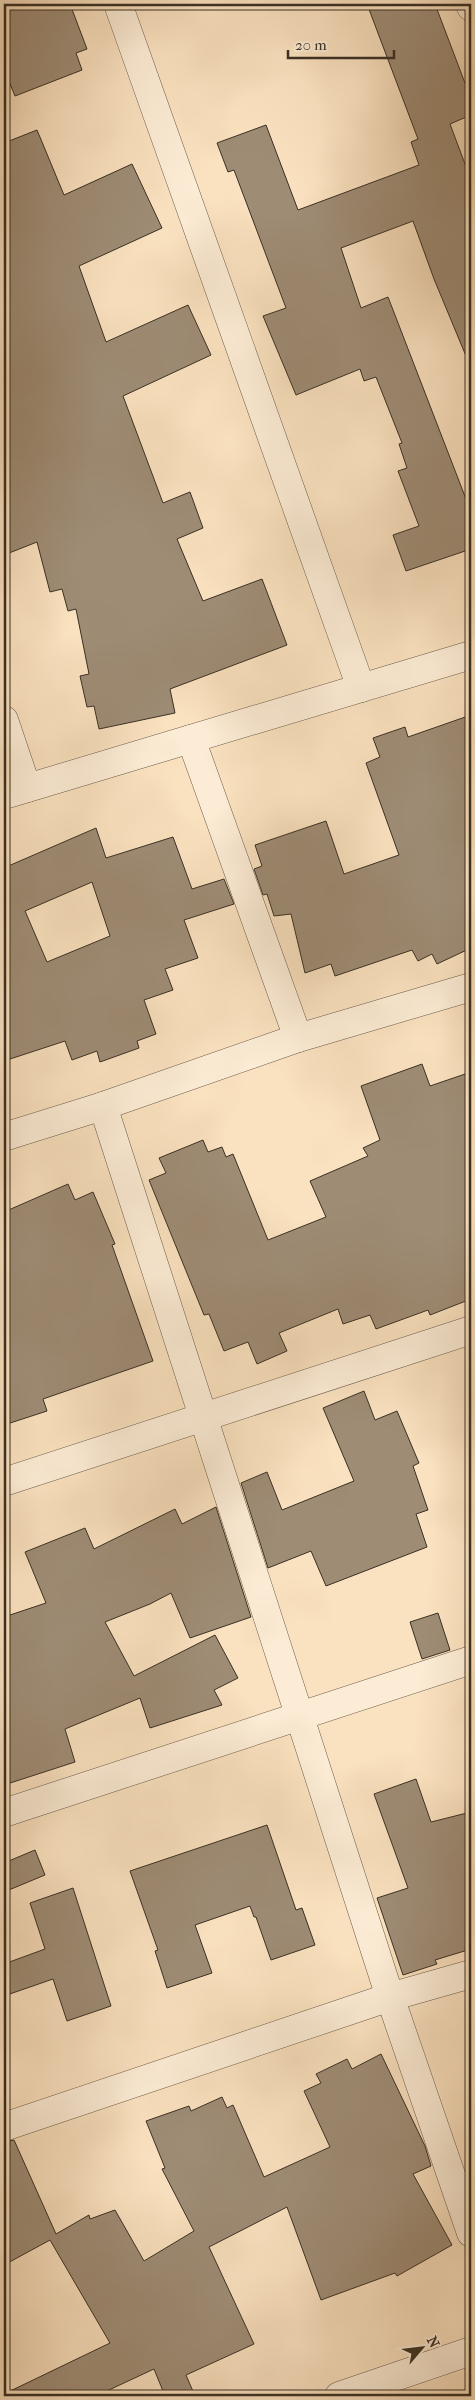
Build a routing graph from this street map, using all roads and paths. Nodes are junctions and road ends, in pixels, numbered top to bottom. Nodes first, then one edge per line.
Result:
1 (118, 4) edge
2 (471, 655) edge
3 (361, 688) junction
4 (4, 720) edge
5 (191, 739) junction
6 (15, 792) edge
7 (471, 987) edge
8 (298, 1038) junction
9 (102, 1106) junction
10 (4, 1138) edge
11 (471, 1330) edge
12 (203, 1418) junction
13 (4, 1482) edge
14 (471, 1660) edge
15 (299, 1716) junction
16 (4, 1813) edge
17 (471, 1974) edge
18 (390, 1997) junction
19 (4, 2127) edge
20 (471, 2234) edge
21 (471, 2351) edge
22 (340, 2396) edge

1 - 3 street
2 - 3 street
3 - 5 street
4 - 6 street
5 - 6 street
5 - 8 street
7 - 8 street
8 - 9 street
9 - 10 street
9 - 12 street
11 - 12 street
12 - 13 street
12 - 15 street
14 - 15 street
15 - 16 street
15 - 18 street
17 - 18 street
18 - 19 street
18 - 20 street
21 - 22 street

